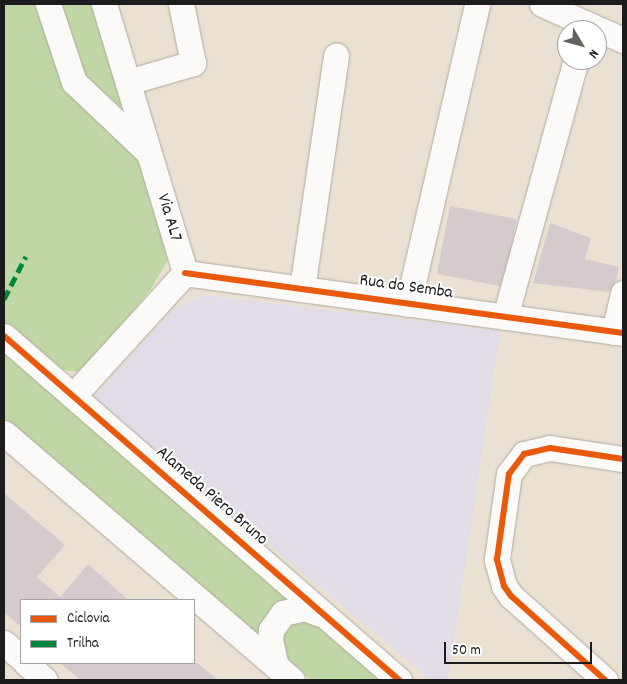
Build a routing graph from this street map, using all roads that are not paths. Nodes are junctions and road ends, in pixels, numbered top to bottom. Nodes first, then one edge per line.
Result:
1 (48, 4) edge
2 (104, 4) edge
3 (181, 4) edge
4 (476, 4) edge
5 (542, 4) edge
6 (574, 20) edge
7 (607, 34) edge
8 (623, 40) edge
9 (336, 55) dead end
10 (573, 70) edge
11 (128, 82) junction
12 (148, 152) junction
13 (185, 273) junction
14 (302, 289) junction
15 (623, 293) edge
16 (408, 304) junction
17 (505, 317) junction
18 (619, 333) edge
19 (4, 336) edge
20 (73, 396) junction
21 (4, 432) edge
22 (623, 459) edge
23 (323, 615) junction
24 (4, 643) edge
25 (20, 657) edge
26 (27, 664) edge
27 (284, 673) edge
28 (45, 680) edge
29 (399, 680) edge
30 (605, 680) edge

1 - 12 street
2 - 11 street, Via AL7
3 - 11 street
4 - 16 street
5 - 6 street
7 - 8 street
9 - 14 street
10 - 17 street
11 - 12 street, Via AL7
12 - 13 street, Via AL7
13 - 14 street, Rua do Semba
13 - 20 street
14 - 16 street, Rua do Semba
15 - 18 street
16 - 17 street, Rua do Semba
17 - 18 street, Rua do Semba
19 - 20 street, Alameda Piero Bruno
20 - 23 street, Alameda Piero Bruno
21 - 27 street
22 - 30 street
23 - 27 street
23 - 29 street, Alameda Piero Bruno
24 - 25 street
26 - 28 street

